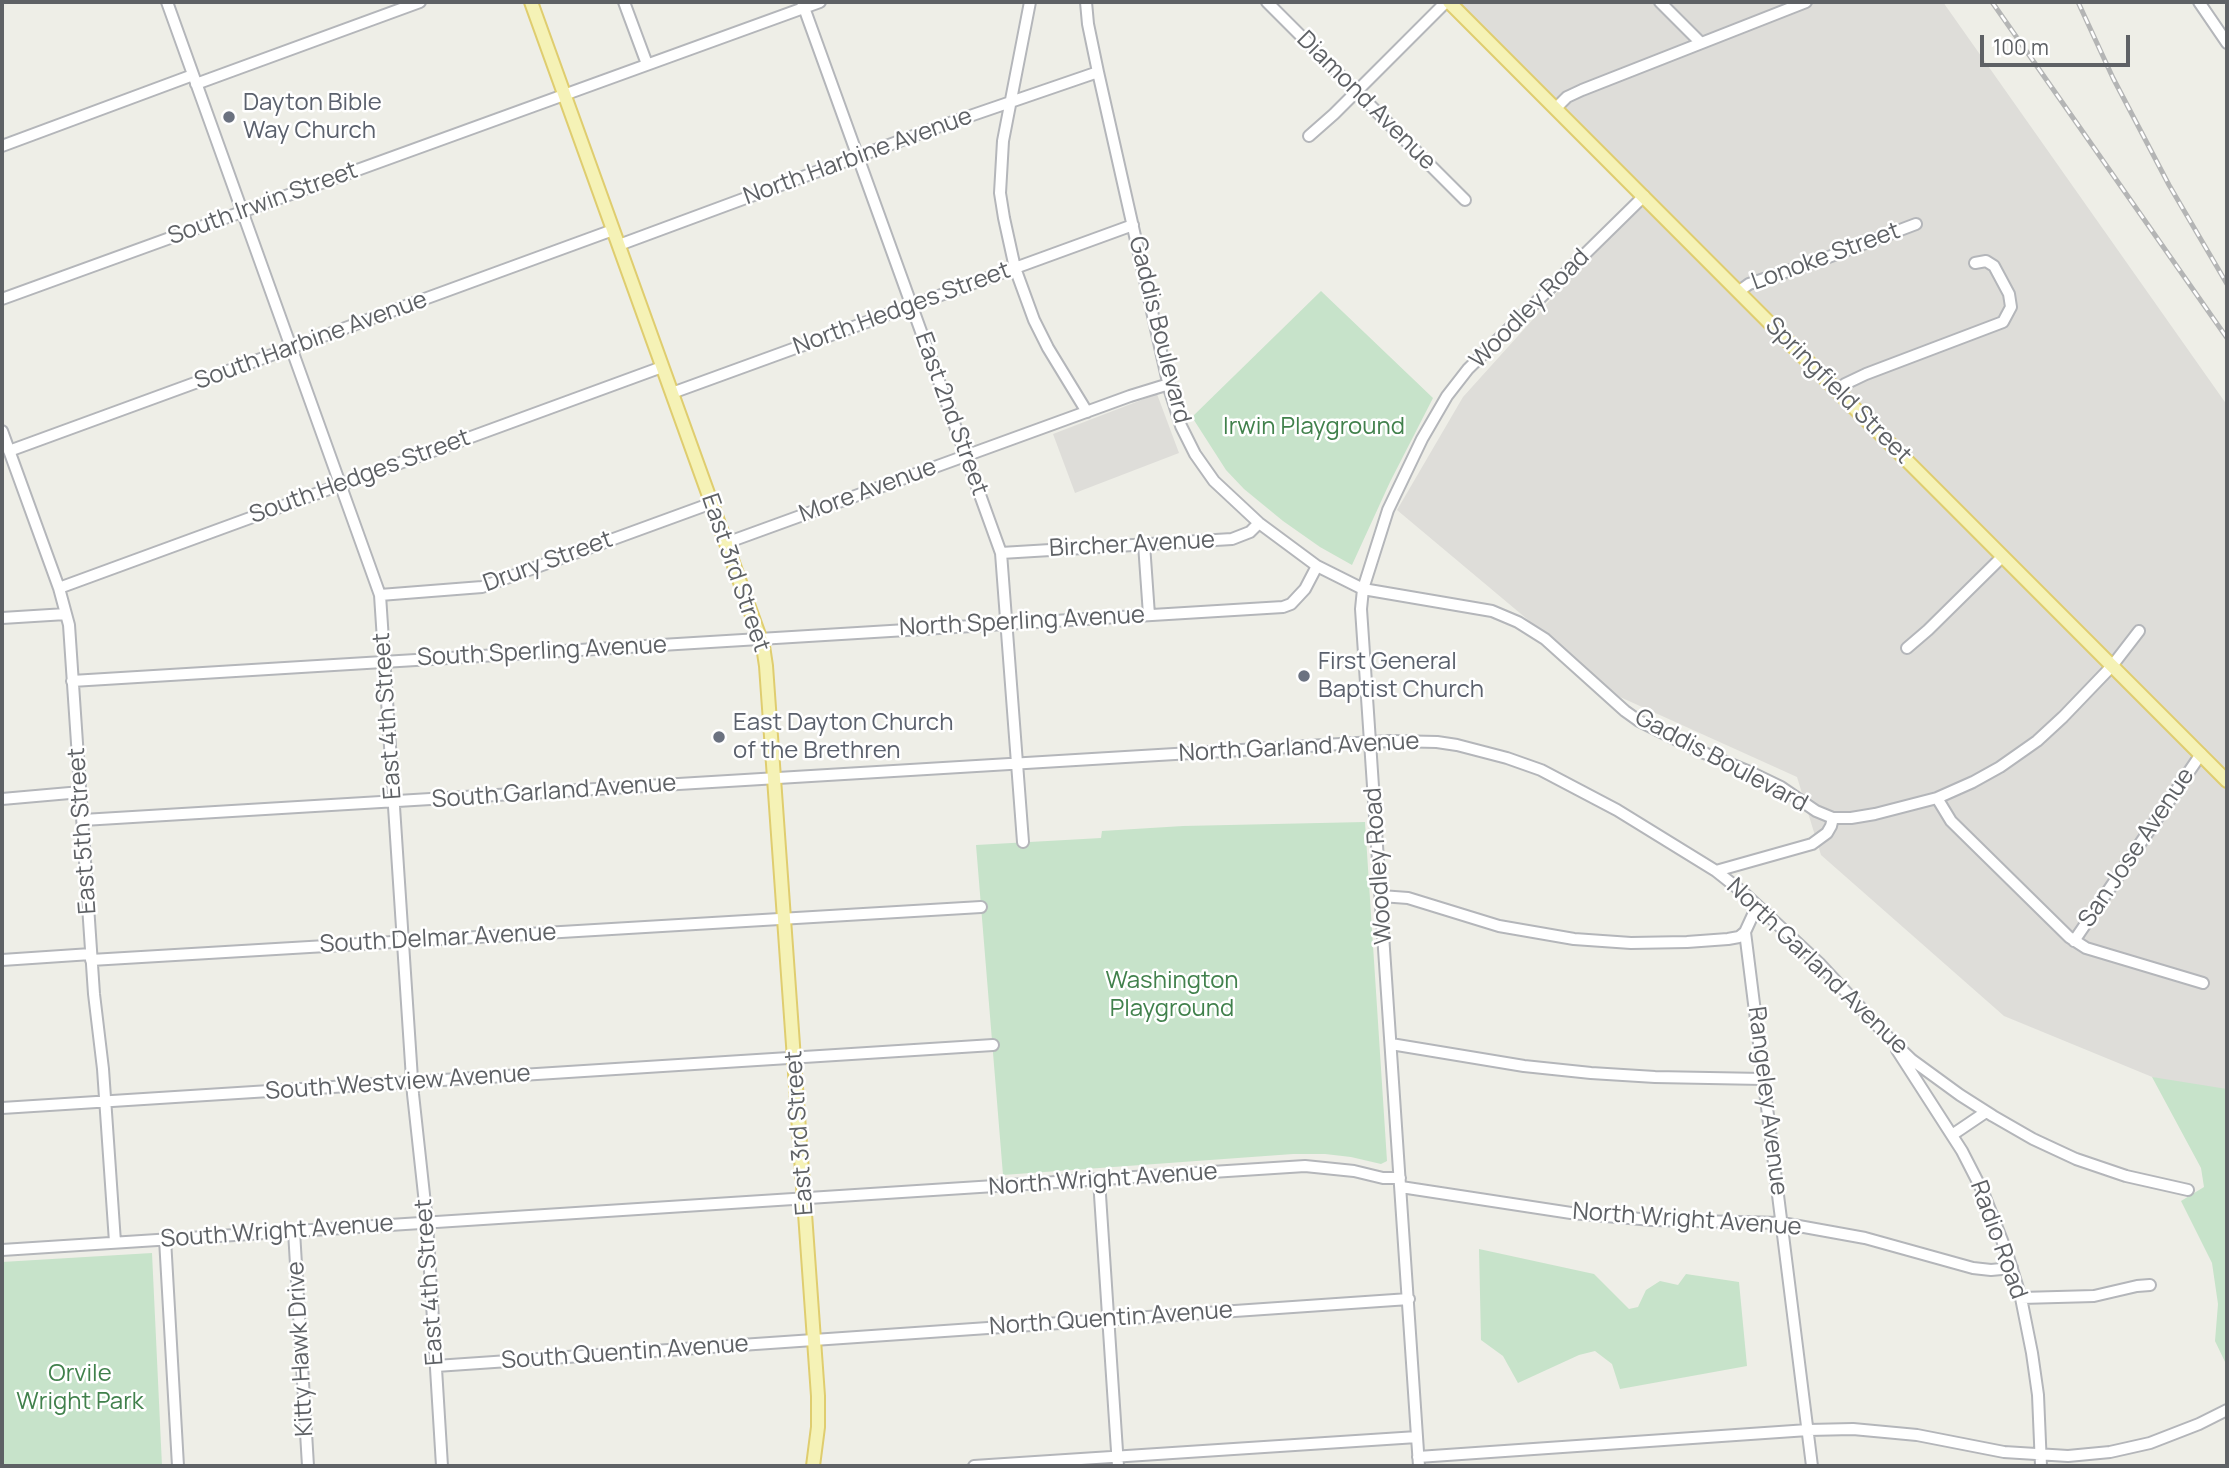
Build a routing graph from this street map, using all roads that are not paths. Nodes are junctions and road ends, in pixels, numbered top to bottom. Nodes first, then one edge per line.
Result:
1 (167, 2) edge
2 (420, 2) edge
3 (531, 2) edge
4 (624, 2) edge
5 (820, 2) edge
6 (1030, 2) edge
7 (1086, 2) edge
8 (1267, 2) edge
9 (1448, 2) edge
10 (1660, 2) edge
11 (1806, 2) edge
12 (2199, 2) edge
13 (803, 5) edge
14 (1701, 43) junction
15 (2227, 43) edge
16 (647, 64) junction
17 (1098, 72) junction
18 (194, 79) junction
19 (1356, 91) junction
20 (564, 94) junction
21 (1011, 101) junction
22 (1556, 108) junction
23 (1309, 136) dead end
24 (2, 146) edge
25 (858, 157) junction
26 (1644, 196) junction
27 (1465, 200) dead end
28 (242, 211) junction
29 (1916, 224) dead end
30 (1133, 225) junction
31 (613, 230) junction
32 (619, 245) junction
33 (1975, 263) dead end
34 (1015, 268) junction
35 (1738, 292) junction
36 (2, 299) edge
37 (911, 306) junction
38 (291, 348) junction
39 (662, 367) junction
40 (1169, 384) junction
41 (1838, 390) junction
42 (672, 393) junction
43 (1087, 412) junction
44 (2, 431) edge
45 (9, 450) junction
46 (966, 455) junction
47 (8, 462) edge
48 (341, 485) junction
49 (712, 503) junction
50 (1259, 523) junction
51 (726, 543) junction
52 (1144, 544) junction
53 (1001, 553) junction
54 (2003, 556) junction
55 (1317, 566) junction
56 (59, 588) junction
57 (1363, 589) junction
58 (380, 595) junction
59 (66, 614) junction
60 (1149, 615) junction
61 (2, 618) edge
62 (1007, 623) junction
63 (2139, 631) dead end
64 (761, 639) junction
65 (1907, 648) dead end
66 (384, 661) junction
67 (2112, 666) junction
68 (72, 681) junction
69 (1370, 742) junction
70 (2201, 754) junction
71 (1018, 763) junction
72 (774, 778) junction
73 (2227, 781) edge
74 (81, 792) junction
75 (1937, 798) junction
76 (2, 799) edge
77 (393, 802) junction
78 (1833, 818) junction
79 (83, 820) junction
80 (1023, 842) dead end
81 (1716, 871) junction
82 (1381, 896) junction
83 (1757, 906) junction
84 (981, 907) dead end
85 (785, 918) junction
86 (1745, 932) junction
87 (403, 941) junction
88 (2074, 941) junction
89 (91, 957) junction
90 (2, 960) edge
91 (2203, 983) dead end
92 (1887, 1036) junction
93 (1391, 1044) junction
94 (993, 1045) dead end
95 (794, 1058) junction
96 (1763, 1079) junction
97 (412, 1080) junction
98 (105, 1101) junction
99 (2, 1108) edge
100 (1986, 1112) junction
101 (1952, 1135) junction
102 (1099, 1180) junction
103 (1400, 1182) junction
104 (2188, 1190) dead end
105 (804, 1198) junction
106 (427, 1222) junction
107 (1782, 1223) junction
108 (294, 1231) junction
109 (165, 1239) junction
110 (115, 1242) junction
111 (2, 1250) edge
112 (2012, 1268) junction
113 (2150, 1285) dead end
114 (2021, 1298) junction
115 (1409, 1299) junction
116 (1109, 1320) junction
117 (814, 1340) junction
118 (436, 1366) junction
119 (2227, 1410) edge
120 (1808, 1430) junction
121 (1416, 1437) junction
122 (2041, 1461) edge
123 (1118, 1462) edge
124 (1419, 1462) edge
125 (178, 1466) edge
126 (308, 1466) edge
127 (442, 1466) edge
128 (813, 1466) edge
129 (974, 1466) edge
130 (1812, 1466) edge

1 - 18 street, East 4th Street
2 - 18 street
3 - 20 main road, East 3rd Street
4 - 16 street
5 - 13 street, South Irwin Street
6 - 21 street
7 - 17 street, Gaddis Boulevard
8 - 19 street, Diamond Avenue
9 - 19 street
9 - 22 main road, Springfield Street
10 - 14 street
11 - 14 street
12 - 15 street
13 - 16 street, South Irwin Street
13 - 25 street, East 2nd Street
14 - 22 street
16 - 20 street, South Irwin Street
17 - 21 street, North Harbine Avenue
17 - 30 street, Gaddis Boulevard
18 - 24 street
18 - 28 street, East 4th Street
19 - 23 street
19 - 27 street, Diamond Avenue
20 - 28 street, South Irwin Street
20 - 31 main road, East 3rd Street
21 - 25 street, North Harbine Avenue
21 - 34 street
22 - 26 main road, Springfield Street
25 - 32 street, North Harbine Avenue
25 - 37 street, East 2nd Street
26 - 35 main road, Springfield Street
26 - 57 street, Woodley Road
28 - 36 street, South Irwin Street
28 - 38 street, East 4th Street
29 - 35 street, Lonoke Street
30 - 34 street, North Hedges Street
30 - 40 street, Gaddis Boulevard
31 - 32 main road, East 3rd Street
31 - 38 street, South Harbine Avenue
32 - 39 main road, East 3rd Street
33 - 41 street
34 - 37 street, North Hedges Street
34 - 43 street
35 - 41 main road, Springfield Street
37 - 42 street, North Hedges Street
37 - 46 street, East 2nd Street
38 - 45 street, South Harbine Avenue
38 - 48 street, East 4th Street
39 - 42 main road, East 3rd Street
39 - 48 street, South Hedges Street
40 - 43 street, More Avenue
40 - 50 street, Gaddis Boulevard
41 - 54 main road, Springfield Street
42 - 49 main road, East 3rd Street
43 - 46 street, More Avenue
44 - 45 street, East 5th Street
45 - 47 street, East 5th Street
46 - 51 street, More Avenue
46 - 53 street, East 2nd Street
47 - 56 street, East 5th Street
48 - 56 street, South Hedges Street
48 - 58 street, East 4th Street
49 - 51 main road, East 3rd Street
49 - 58 street, Drury Street
50 - 52 street, Bircher Avenue
50 - 55 street, Gaddis Boulevard
51 - 64 main road, East 3rd Street
52 - 53 street, Bircher Avenue
52 - 60 street
53 - 62 street, East 2nd Street
54 - 65 street
54 - 67 main road, Springfield Street
55 - 57 street, Gaddis Boulevard
55 - 60 street, North Sperling Avenue
56 - 59 street, East 5th Street
57 - 69 street, Woodley Road
57 - 78 street, Gaddis Boulevard
58 - 66 street, East 4th Street
59 - 61 street
59 - 68 street, East 5th Street
60 - 62 street, North Sperling Avenue
62 - 64 street, North Sperling Avenue
62 - 71 street, East 2nd Street
63 - 67 street
64 - 66 street, South Sperling Avenue
64 - 72 main road, East 3rd Street
66 - 68 street, South Sperling Avenue
66 - 77 street, East 4th Street
67 - 70 main road, Springfield Street
67 - 75 street
68 - 74 street, East 5th Street
69 - 71 street, North Garland Avenue
69 - 81 street, North Garland Avenue
69 - 82 street, Woodley Road
70 - 73 main road, Springfield Street
70 - 88 street, San Jose Avenue
71 - 72 street, North Garland Avenue
71 - 80 street, East 2nd Street
72 - 77 street, South Garland Avenue
72 - 85 main road, East 3rd Street
74 - 76 street
74 - 79 street, East 5th Street
75 - 78 street
75 - 88 street
77 - 79 street, South Garland Avenue
77 - 87 street, East 4th Street
78 - 81 street
79 - 89 street, East 5th Street
81 - 83 street, North Garland Avenue
82 - 86 street
82 - 93 street, Woodley Road
83 - 86 street
83 - 92 street, North Garland Avenue
84 - 85 street, South Delmar Avenue
85 - 87 street, South Delmar Avenue
85 - 95 main road, East 3rd Street
86 - 96 street, Rangeley Avenue
87 - 89 street, South Delmar Avenue
87 - 97 street, East 4th Street
88 - 91 street
89 - 90 street, South Delmar Avenue
89 - 98 street, East 5th Street
92 - 100 street, North Garland Avenue
92 - 101 street, Radio Road
93 - 96 street
93 - 103 street, Woodley Road
94 - 95 street, South Westview Avenue
95 - 97 street, South Westview Avenue
95 - 105 main road, East 3rd Street
96 - 107 street, Rangeley Avenue
97 - 98 street, South Westview Avenue
97 - 106 street, East 4th Street
98 - 99 street, South Westview Avenue
98 - 110 street, East 5th Street
100 - 101 street
100 - 104 street, North Garland Avenue
101 - 112 street, Radio Road
102 - 103 street, North Wright Avenue
102 - 105 street, North Wright Avenue
102 - 116 street
103 - 107 street, North Wright Avenue
103 - 115 street, Woodley Road
105 - 106 street, South Wright Avenue
105 - 117 main road, East 3rd Street
106 - 108 street, South Wright Avenue
106 - 118 street, East 4th Street
107 - 112 street, North Wright Avenue
107 - 120 street, Rangeley Avenue
108 - 109 street, South Wright Avenue
108 - 126 street, Kitty Hawk Drive
109 - 110 street, South Wright Avenue
109 - 125 street
110 - 111 street, South Wright Avenue
112 - 114 street, Radio Road
113 - 114 street
114 - 122 street, Radio Road
115 - 116 street, North Quentin Avenue
115 - 121 street, Woodley Road
116 - 117 street, North Quentin Avenue
116 - 123 street
117 - 118 street, South Quentin Avenue
117 - 128 main road, East 3rd Street
118 - 127 street, East 4th Street
119 - 122 street
120 - 122 street
120 - 124 street
120 - 130 street, Rangeley Avenue
121 - 123 street
121 - 124 street, Woodley Road
123 - 129 street

